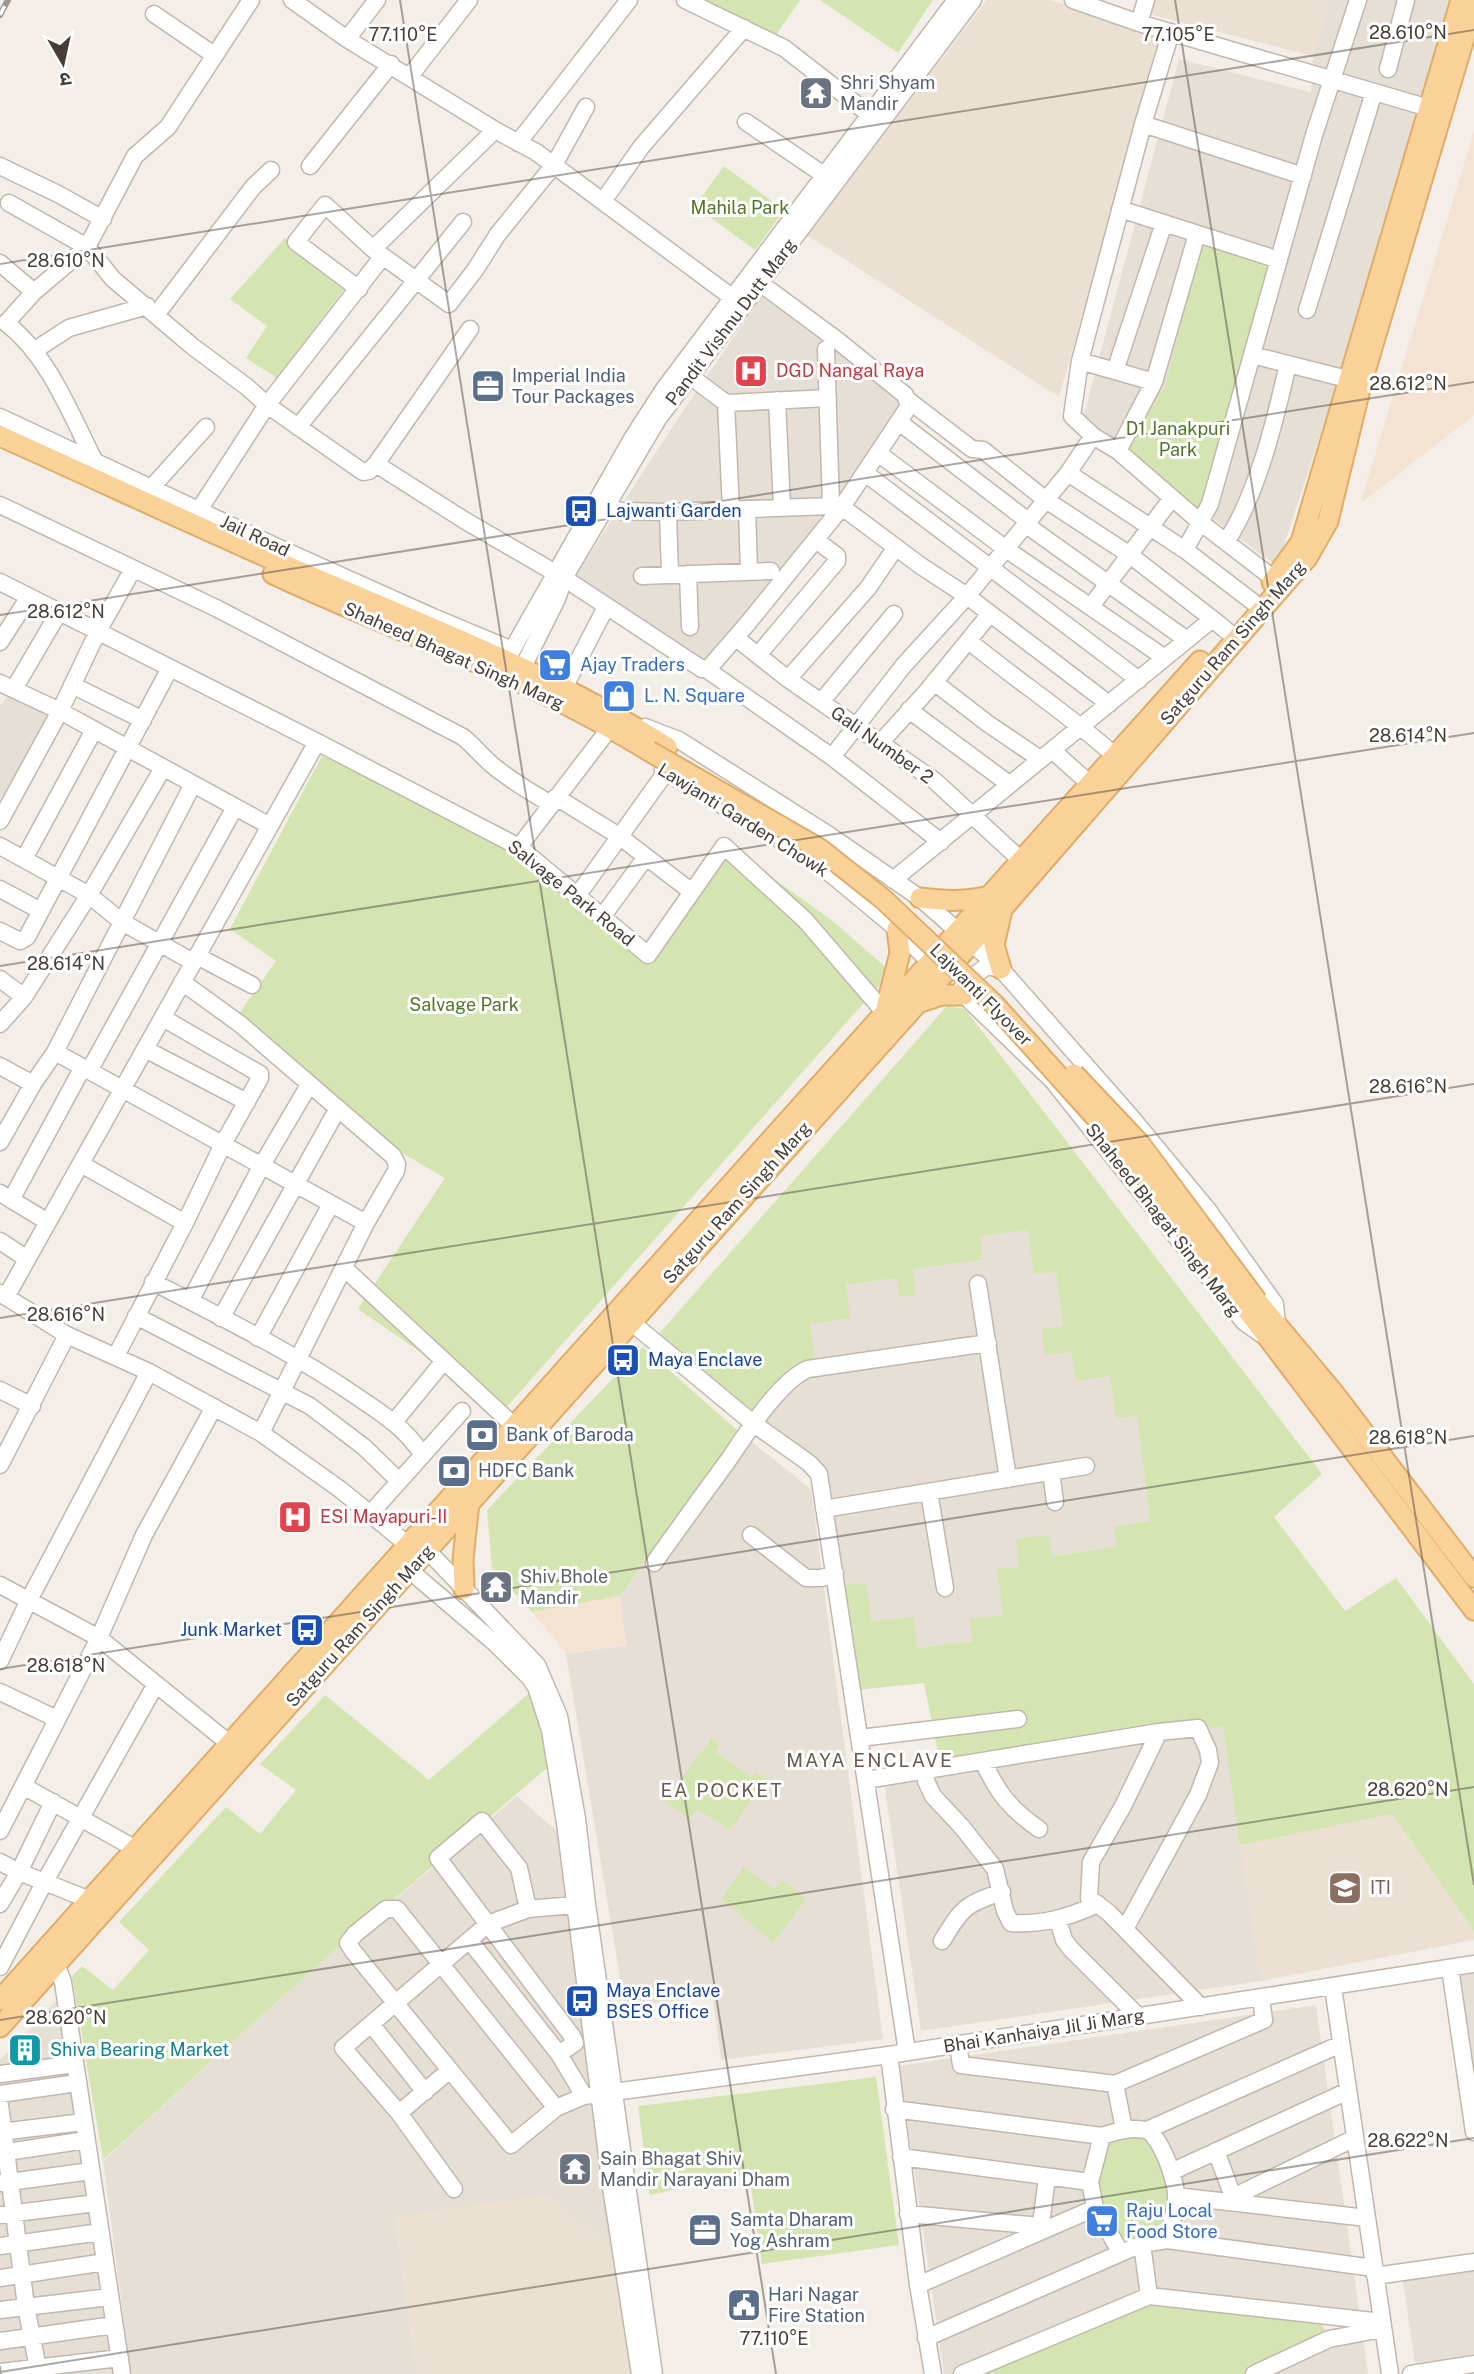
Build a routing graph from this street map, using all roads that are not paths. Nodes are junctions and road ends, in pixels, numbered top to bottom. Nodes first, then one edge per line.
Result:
1 (251, 0) edge
2 (377, 0) edge
3 (469, 0) edge
4 (629, 0) edge
5 (685, 0) edge
6 (956, 0) edge
7 (973, 0) edge
8 (1073, 0) edge
9 (1146, 0) edge
10 (1358, 0) edge
11 (1406, 0) edge
12 (1461, 0) edge
13 (299, 2) edge
14 (1474, 5) edge
15 (154, 14) dead end
16 (1139, 23) junction
17 (744, 28) junction
18 (1171, 32) junction
19 (347, 39) junction
20 (214, 55) junction
21 (391, 64) junction
22 (1388, 69) dead end
23 (410, 76) junction
24 (1332, 79) junction
25 (1374, 92) junction
26 (586, 107) dead end
27 (1436, 110) junction
28 (869, 114) junction
29 (746, 122) dead end
30 (1143, 124) junction
31 (495, 130) junction
32 (519, 143) junction
33 (554, 165) junction
34 (0, 166) edge
35 (310, 166) dead end
36 (271, 170) dead end
37 (824, 175) junction
38 (1303, 176) junction
39 (603, 201) junction
40 (9, 203) dead end
41 (1120, 209) junction
42 (103, 219) junction
43 (463, 222) dead end
44 (1164, 223) junction
45 (1197, 233) junction
46 (87, 247) junction
47 (378, 253) junction
48 (1279, 260) junction
49 (0, 263) edge
50 (416, 280) junction
51 (760, 283) junction
52 (359, 289) junction
53 (34, 292) junction
54 (738, 302) junction
55 (151, 310) junction
56 (1307, 310) dead end
57 (3, 321) edge
58 (470, 329) dead end
59 (826, 349) dead end
60 (34, 350) junction
61 (1252, 355) junction
62 (1080, 361) junction
63 (1288, 364) junction
64 (1115, 371) junction
65 (691, 376) junction
66 (1347, 379) junction
67 (1154, 382) junction
68 (828, 398) junction
69 (777, 400) junction
70 (908, 400) junction
71 (726, 402) junction
72 (267, 405) junction
73 (0, 417) edge
74 (899, 422) junction
75 (206, 427) dead end
76 (298, 427) junction
77 (0, 436) edge
78 (1093, 436) junction
79 (0, 449) edge
80 (1118, 451) junction
81 (878, 453) junction
82 (94, 460) junction
83 (376, 464) junction
84 (1068, 472) junction
85 (864, 473) junction
86 (152, 487) junction
87 (1172, 498) junction
88 (1046, 500) junction
89 (0, 505) edge
90 (606, 507) junction
91 (842, 507) junction
92 (782, 508) junction
93 (739, 509) junction
94 (199, 510) junction
95 (668, 512) junction
96 (1200, 522) junction
97 (1027, 523) junction
98 (1151, 528) junction
99 (816, 540) junction
100 (1226, 542) junction
101 (896, 547) junction
102 (1006, 549) junction
103 (1185, 550) junction
104 (1130, 555) junction
105 (990, 568) junction
106 (133, 569) junction
107 (771, 571) dead end
108 (749, 572) junction
109 (688, 574) junction
110 (291, 575) junction
111 (670, 575) junction
112 (559, 576) junction
113 (642, 576) dead end
114 (1274, 579) junction
115 (0, 582) edge
116 (1108, 584) junction
117 (967, 596) junction
118 (29, 597) junction
119 (1253, 602) junction
120 (1091, 606) junction
121 (606, 607) junction
122 (59, 612) junction
123 (894, 614) dead end
124 (989, 615) junction
125 (1221, 626) junction
126 (690, 627) dead end
127 (98, 631) junction
128 (736, 638) junction
129 (1187, 640) junction
130 (969, 641) junction
131 (0, 642) edge
132 (758, 655) junction
133 (514, 658) junction
134 (1165, 658) junction
135 (170, 668) junction
136 (706, 670) junction
137 (788, 679) junction
138 (1139, 680) junction
139 (934, 682) junction
140 (72, 685) junction
141 (7, 686) edge
142 (564, 688) junction
143 (821, 702) junction
144 (1108, 704) junction
145 (909, 710) junction
146 (60, 711) junction
147 (143, 720) junction
148 (855, 724) junction
149 (1081, 725) junction
150 (617, 726) junction
151 (94, 730) junction
152 (317, 742) junction
153 (881, 742) junction
154 (128, 749) junction
155 (1046, 754) junction
156 (1115, 756) junction
157 (832, 757) junction
158 (163, 768) junction
159 (666, 772) junction
160 (194, 784) junction
161 (1009, 784) junction
162 (1090, 784) junction
163 (554, 801) junction
164 (5, 802) edge
165 (235, 807) junction
166 (972, 814) junction
167 (0, 821) edge
168 (270, 825) junction
169 (830, 835) junction
170 (619, 836) junction
171 (941, 842) junction
172 (0, 846) edge
173 (519, 847) junction
174 (646, 857) junction
175 (24, 859) junction
176 (814, 860) junction
177 (1021, 861) junction
178 (59, 878) junction
179 (893, 880) junction
180 (0, 889) edge
181 (692, 892) junction
182 (89, 895) junction
183 (577, 895) junction
184 (920, 898) junction
185 (996, 902) junction
186 (41, 911) junction
187 (603, 917) junction
188 (122, 922) junction
189 (897, 929) junction
190 (0, 931) edge
191 (965, 936) junction
192 (159, 943) junction
193 (195, 959) junction
194 (937, 968) junction
195 (1001, 969) junction
196 (0, 979) edge
197 (182, 982) junction
198 (252, 985) dead end
199 (964, 995) junction
200 (24, 997) junction
201 (914, 1005) junction
202 (885, 1013) junction
203 (163, 1017) junction
204 (0, 1024) edge
205 (145, 1049) junction
206 (55, 1052) junction
207 (0, 1066) edge
208 (86, 1069) junction
209 (33, 1084) junction
210 (309, 1085) junction
211 (123, 1089) junction
212 (247, 1102) junction
213 (0, 1108) edge
214 (337, 1110) junction
215 (15, 1117) junction
216 (0, 1142) edge
217 (223, 1144) junction
218 (81, 1164) junction
219 (262, 1165) junction
220 (296, 1184) junction
221 (6, 1196) edge
222 (331, 1204) junction
223 (48, 1222) junction
224 (185, 1223) junction
225 (366, 1223) junction
226 (0, 1241) edge
227 (27, 1259) junction
228 (344, 1268) junction
229 (153, 1282) junction
230 (978, 1284) dead end
231 (3, 1295) edge
232 (190, 1301) junction
233 (136, 1316) junction
234 (221, 1318) junction
235 (631, 1322) junction
236 (1273, 1332) junction
237 (67, 1335) junction
238 (258, 1338) junction
239 (988, 1343) junction
240 (116, 1356) junction
241 (298, 1359) junction
242 (444, 1361) junction
243 (149, 1372) junction
244 (0, 1390) edge
245 (283, 1390) junction
246 (32, 1406) junction
247 (214, 1408) junction
248 (462, 1411) dead end
249 (394, 1422) junction
250 (754, 1424) junction
251 (513, 1425) junction
252 (261, 1433) junction
253 (422, 1454) junction
254 (0, 1465) edge
255 (1086, 1466) dead end
256 (1051, 1472) junction
257 (1008, 1479) junction
258 (399, 1481) junction
259 (929, 1492) junction
260 (1055, 1502) dead end
261 (469, 1503) junction
262 (824, 1509) junction
263 (370, 1514) junction
264 (751, 1535) dead end
265 (411, 1553) junction
266 (654, 1563) dead end
267 (835, 1573) junction
268 (1474, 1577) edge
269 (0, 1585) edge
270 (945, 1588) dead end
271 (464, 1589) junction
272 (29, 1600) junction
273 (1474, 1610) edge
274 (99, 1637) junction
275 (0, 1661) edge
276 (156, 1684) junction
277 (0, 1692) edge
278 (57, 1719) junction
279 (1018, 1719) dead end
280 (1159, 1732) junction
281 (860, 1738) junction
282 (230, 1744) junction
283 (983, 1761) junction
284 (926, 1770) junction
285 (866, 1780) junction
286 (23, 1786) junction
287 (53, 1802) junction
288 (81, 1817) junction
289 (1039, 1829) dead end
290 (0, 1831) edge
291 (136, 1849) junction
292 (0, 1862) edge
293 (19, 1872) junction
294 (44, 1883) junction
295 (1002, 1892) junction
296 (90, 1900) junction
297 (1097, 1904) junction
298 (0, 1905) edge
299 (574, 1905) junction
300 (528, 1909) junction
301 (1058, 1920) junction
302 (488, 1924) junction
303 (1125, 1929) junction
304 (470, 1941) junction
305 (943, 1941) dead end
306 (56, 1964) junction
307 (441, 1964) junction
308 (1474, 1964) edge
309 (0, 1967) edge
310 (1450, 1968) junction
311 (8, 1979) edge
312 (1333, 1987) junction
313 (1261, 1998) junction
314 (0, 2000) edge
315 (396, 2003) junction
316 (1201, 2007) junction
317 (1139, 2017) junction
318 (371, 2024) junction
319 (0, 2027) edge
320 (1467, 2029) edge
321 (1341, 2043) junction
322 (958, 2044) junction
323 (907, 2052) junction
324 (559, 2054) junction
325 (889, 2055) junction
326 (74, 2064) junction
327 (450, 2070) junction
328 (1470, 2073) edge
329 (0, 2074) edge
330 (77, 2083) junction
331 (1115, 2084) junction
332 (425, 2091) junction
333 (1348, 2091) junction
334 (0, 2094) edge
335 (599, 2094) junction
336 (0, 2105) edge
337 (556, 2108) junction
338 (894, 2109) junction
339 (399, 2113) junction
340 (83, 2122) junction
341 (1124, 2129) junction
342 (1147, 2130) junction
343 (2, 2132) edge
344 (1474, 2132) edge
345 (1102, 2136) junction
346 (1355, 2138) junction
347 (86, 2140) junction
348 (1216, 2151) junction
349 (3, 2152) edge
350 (901, 2157) junction
351 (91, 2171) junction
352 (1171, 2172) junction
353 (1047, 2176) junction
354 (1090, 2182) junction
355 (5, 2183) edge
356 (454, 2189) dead end
357 (1176, 2196) junction
358 (1234, 2199) junction
359 (96, 2203) junction
360 (1096, 2208) junction
361 (7, 2214) edge
362 (908, 2214) junction
363 (1367, 2218) junction
364 (1040, 2229) junction
365 (100, 2232) junction
366 (1167, 2240) junction
367 (19, 2244) junction
368 (1142, 2244) junction
369 (0, 2246) edge
370 (1121, 2253) junction
371 (105, 2262) junction
372 (1474, 2262) edge
373 (1374, 2272) junction
374 (23, 2275) junction
375 (0, 2278) edge
376 (918, 2285) junction
377 (1149, 2296) junction
378 (110, 2297) junction
379 (26, 2306) junction
380 (0, 2310) edge
381 (114, 2325) junction
382 (1382, 2325) junction
383 (32, 2336) junction
384 (926, 2338) junction
385 (0, 2341) edge
386 (1474, 2364) edge
387 (121, 2366) edge
388 (38, 2370) edge
389 (0, 2372) edge
390 (640, 2374) edge
391 (654, 2374) edge
392 (933, 2374) edge
393 (962, 2374) edge
394 (1254, 2374) edge
395 (1390, 2374) edge
396 (1411, 2374) edge

1 - 20 street
2 - 19 street
3 - 23 street
4 - 32 street
5 - 17 street
6 - 28 street, Pandit Vishnu Dutt Marg
7 - 51 street, Pandit Vishnu Dutt Marg
8 - 16 street
9 - 16 street
10 - 24 street
11 - 22 street
12 - 27 main road, Satguru Ram Singh Marg
13 - 19 street
14 - 27 main road, Satguru Ram Singh Marg
15 - 20 street
16 - 18 street
17 - 28 street
17 - 39 street
18 - 24 street
18 - 30 street
19 - 21 street
20 - 42 street
21 - 23 street
21 - 35 street
23 - 31 street
24 - 25 street
24 - 38 street
25 - 27 street
25 - 56 street
26 - 33 street
27 - 66 main road, Satguru Ram Singh Marg
27 - 185 main road, Satguru Ram Singh Marg
28 - 37 street, Pandit Vishnu Dutt Marg
29 - 37 street
30 - 38 street
30 - 41 street
31 - 32 street
31 - 47 street
32 - 33 street
33 - 39 street
33 - 50 street
34 - 42 street
36 - 55 street
37 - 54 street, Pandit Vishnu Dutt Marg
38 - 48 street
39 - 54 street
40 - 46 street
41 - 44 street
41 - 62 street
42 - 46 street
43 - 50 street
44 - 45 street
44 - 64 street
45 - 48 street
45 - 67 street
46 - 53 street
46 - 55 street
47 - 50 street
47 - 52 street
47 - 52 street
48 - 61 street
49 - 53 street
50 - 76 street
51 - 54 street, Pandit Vishnu Dutt Marg
51 - 70 street
52 - 72 street
53 - 57 street
54 - 65 street, Pandit Vishnu Dutt Marg
54 - 112 street, Pandit Vishnu Dutt Marg
55 - 60 street
55 - 72 street
57 - 60 street
58 - 83 street
59 - 68 street
60 - 82 street
61 - 63 street
61 - 96 street
62 - 64 street
62 - 78 street
63 - 66 street
63 - 100 street
64 - 67 street
65 - 71 street
65 - 90 street, Pandit Vishnu Dutt Marg
66 - 114 main road, Satguru Ram Singh Marg
67 - 80 street
68 - 69 street
68 - 92 street
69 - 71 street
69 - 92 street
70 - 74 street
70 - 88 street
71 - 93 street
72 - 76 street
72 - 94 street
73 - 82 street, Jail Road
74 - 81 street
74 - 97 street
75 - 86 street
76 - 83 street
77 - 110 main road
78 - 80 street
78 - 84 street
79 - 110 main road
80 - 87 street
81 - 85 street
81 - 102 street
82 - 86 street, Jail Road
83 - 112 street
84 - 88 street
84 - 98 street
85 - 91 street
85 - 105 street
86 - 94 street, Jail Road
87 - 96 street
87 - 98 street
88 - 97 street
88 - 104 street
89 - 106 street
90 - 95 street
90 - 112 street, Pandit Vishnu Dutt Marg
91 - 99 street
91 - 101 street
92 - 93 street
93 - 95 street
93 - 108 street
94 - 133 street, Jail Road
95 - 111 street
96 - 100 street
96 - 103 street
97 - 102 street
97 - 116 street
98 - 103 street
98 - 104 street
99 - 128 street
99 - 132 street
100 - 114 street
101 - 117 street
101 - 137 street
102 - 105 street
102 - 120 street
103 - 119 street
104 - 116 street
104 - 125 street
105 - 117 street
105 - 138 street
106 - 127 street
106 - 163 street
107 - 108 street
108 - 109 street
109 - 111 street
109 - 126 street
110 - 133 main road, Shaheed Bhagat Singh Marg
110 - 150 main road, Shaheed Bhagat Singh Marg
111 - 113 street
112 - 121 street
112 - 133 street, Pandit Vishnu Dutt Marg
114 - 119 main road, Satguru Ram Singh Marg
115 - 118 street, Salvage Park Road
116 - 120 street
116 - 129 street
117 - 124 street
117 - 148 street
118 - 122 street, Salvage Park Road
118 - 131 street
119 - 125 main road, Satguru Ram Singh Marg
120 - 134 street
121 - 136 street
121 - 142 street
122 - 127 street, Salvage Park Road
122 - 141 street
123 - 143 street
124 - 130 street
124 - 144 street
125 - 129 street
125 - 156 main road, Satguru Ram Singh Marg
127 - 135 street, Salvage Park Road
127 - 140 street
128 - 132 street, Gali Number 2
128 - 136 street
129 - 134 street
130 - 139 street
130 - 149 street
132 - 137 street, Gali Number 2
133 - 142 main road, Shaheed Bhagat Singh Marg
134 - 138 street
135 - 147 street
135 - 152 street, Salvage Park Road
136 - 157 street
137 - 143 street, Gali Number 2
138 - 144 street
139 - 145 street
139 - 155 street
140 - 146 street
140 - 147 street
141 - 146 street
142 - 150 main road, Shaheed Bhagat Singh Marg
143 - 148 street, Gali Number 2
144 - 149 street
145 - 153 street
145 - 161 street
146 - 151 street
146 - 164 street
147 - 154 street
148 - 153 street, Gali Number 2
148 - 157 street
149 - 155 street
149 - 156 street
150 - 159 street, Lawjanti Garden Chowk
150 - 163 street
150 - 169 street, Shaheed Bhagat Singh Marg
150 - 236 main road, Lajwanti Flyover, bridge
151 - 154 street
151 - 175 street
152 - 168 street
152 - 173 street, Salvage Park Road
153 - 166 street, Gali Number 2
154 - 158 street
154 - 178 street
155 - 161 street
155 - 162 street
156 - 162 main road, Satguru Ram Singh Marg
157 - 171 street
158 - 160 street
158 - 182 street
159 - 170 street
159 - 176 street, Lawjanti Garden Chowk
160 - 165 street
160 - 188 street
161 - 166 street
162 - 177 main road, Satguru Ram Singh Marg
163 - 170 street
163 - 173 street
164 - 167 street
165 - 168 street
165 - 192 street
166 - 171 street
166 - 177 street, Gali Number 2
168 - 193 street
169 - 176 street
169 - 179 street, Shaheed Bhagat Singh Marg
170 - 174 street
170 - 183 street
171 - 179 street
172 - 175 street
173 - 183 street, Salvage Park Road
174 - 181 street
174 - 187 street
175 - 178 street
176 - 189 street, Lawjanti Garden Chowk
177 - 185 main road, Satguru Ram Singh Marg
178 - 182 street
178 - 186 street
179 - 184 street, Shaheed Bhagat Singh Marg
180 - 186 street
181 - 187 street, Salvage Park Road
181 - 202 street, Salvage Park Road
182 - 188 street
182 - 200 street
183 - 187 street, Salvage Park Road
184 - 185 main road
184 - 191 street, Shaheed Bhagat Singh Marg
185 - 191 main road, Satguru Ram Singh Marg
185 - 195 main road
186 - 190 street
188 - 192 street
188 - 206 street
189 - 194 street, Lawjanti Garden Chowk
189 - 202 main road
191 - 194 main road
191 - 195 street, Shaheed Bhagat Singh Marg
192 - 193 street
192 - 208 street
193 - 197 street
193 - 198 street
194 - 199 main road, Shaheed Bhagat Singh Marg
194 - 201 main road, Satguru Ram Singh Marg
194 - 202 main road, Satguru Ram Singh Marg
195 - 199 street
195 - 236 street, Shaheed Bhagat Singh Marg
196 - 200 street
197 - 203 street
197 - 210 street
199 - 201 main road
199 - 236 street, Shaheed Bhagat Singh Marg
200 - 204 street
201 - 235 main road, Satguru Ram Singh Marg
202 - 251 main road, Satguru Ram Singh Marg
203 - 205 street
203 - 212 street
205 - 211 street
205 - 212 street
206 - 208 street
206 - 209 street
207 - 209 street
208 - 211 street
208 - 221 street
209 - 215 street
210 - 214 street
210 - 219 street
211 - 217 street
211 - 218 street
212 - 217 street
213 - 215 street
214 - 220 street
214 - 225 street
215 - 216 street
217 - 219 street
217 - 224 street
218 - 223 street
218 - 224 street
219 - 220 street
219 - 232 street
220 - 222 street
220 - 234 street
221 - 223 street
222 - 225 street
222 - 238 street
223 - 227 street
224 - 229 street
225 - 228 street
226 - 227 street
227 - 231 street
228 - 241 street
228 - 242 street
229 - 232 street
229 - 233 street
230 - 239 street
231 - 237 street
232 - 234 street
233 - 240 street
233 - 245 street
234 - 238 street
235 - 250 street
235 - 261 main road, Satguru Ram Singh Marg
236 - 268 main road
236 - 273 main road, Shaheed Bhagat Singh Marg
237 - 240 street
237 - 246 street
238 - 241 street
239 - 250 street
239 - 257 street
240 - 243 street
241 - 245 street
241 - 249 street
242 - 249 street
242 - 251 street
243 - 247 street
243 - 272 street
244 - 246 street
245 - 252 street
245 - 258 street
246 - 254 street
247 - 252 street
247 - 274 street
248 - 253 street
249 - 253 street
250 - 262 street
250 - 266 street
251 - 265 main road, Satguru Ram Singh Marg
252 - 263 street
253 - 258 street
255 - 256 street
256 - 257 street
256 - 260 street
257 - 259 street
258 - 263 street
259 - 262 street
259 - 270 street
261 - 265 main road, Satguru Ram Singh Marg
261 - 271 main road
262 - 267 street
263 - 265 street
264 - 267 street
265 - 271 street
265 - 282 main road, Satguru Ram Singh Marg
265 - 299 street
265 - 306 main road, Satguru Ram Singh Marg
267 - 281 street
269 - 272 street
271 - 335 street
272 - 274 street
272 - 275 street
274 - 276 street
274 - 278 street
276 - 282 street
276 - 288 street
277 - 278 street
278 - 286 street
279 - 281 street
280 - 283 street
280 - 297 street
280 - 303 street
281 - 285 street
282 - 291 main road, Satguru Ram Singh Marg
283 - 284 street
283 - 289 street
284 - 285 street
284 - 295 street
285 - 323 street
286 - 287 street
286 - 290 street
287 - 288 street
287 - 293 street
288 - 291 street
288 - 294 street
291 - 296 main road, Satguru Ram Singh Marg
292 - 293 street
293 - 294 street
293 - 298 street
294 - 296 street
294 - 309 street
295 - 301 street
295 - 305 street
296 - 311 main road, Satguru Ram Singh Marg
297 - 301 street
297 - 303 street
299 - 300 street
299 - 335 street
300 - 302 street
300 - 302 street
301 - 317 street
302 - 304 street
302 - 324 street
303 - 316 street
304 - 307 street
304 - 324 street
306 - 319 main road, Satguru Ram Singh Marg
306 - 326 street
307 - 315 street
307 - 315 street
307 - 337 street
308 - 310 street, Bhai Kanhaiya Jil Ji Marg
310 - 312 street, Bhai Kanhaiya Jil Ji Marg
310 - 320 street
311 - 314 main road, Satguru Ram Singh Marg
312 - 313 street, Bhai Kanhaiya Jil Ji Marg
312 - 321 street
313 - 316 street, Bhai Kanhaiya Jil Ji Marg
313 - 331 street
315 - 318 street
315 - 327 street
316 - 317 street, Bhai Kanhaiya Jil Ji Marg
317 - 322 street, Bhai Kanhaiya Jil Ji Marg
318 - 332 street
318 - 339 street
320 - 328 street
321 - 333 street
321 - 342 street
322 - 323 street, Bhai Kanhaiya Jil Ji Marg
322 - 331 street
323 - 325 street, Bhai Kanhaiya Jil Ji Marg
324 - 335 street
325 - 335 street, Bhai Kanhaiya Jil Ji Marg
325 - 338 street
326 - 329 street
326 - 330 street
327 - 332 street
327 - 337 street, Bhai Kanhaiya Jil Ji Marg
328 - 344 street
330 - 334 street
330 - 340 street
331 - 341 street
332 - 339 street
333 - 346 street
333 - 348 street
335 - 337 street, Bhai Kanhaiya Jil Ji Marg
335 - 390 street
335 - 391 street
336 - 343 street
338 - 345 street
338 - 350 street
339 - 356 street
340 - 343 street
340 - 347 street
341 - 342 street
341 - 345 street
342 - 352 street
343 - 349 street
345 - 354 street
346 - 358 street
346 - 363 street
347 - 349 street
347 - 351 street
348 - 352 street
348 - 358 street
349 - 355 street
350 - 353 street
350 - 362 street
351 - 355 street
351 - 359 street
352 - 357 street
353 - 354 street
353 - 364 street
354 - 360 street
355 - 361 street
357 - 358 street
357 - 366 street
358 - 363 street
359 - 361 street
359 - 365 street
360 - 364 street
360 - 370 street
361 - 367 street
362 - 364 street
362 - 376 street
363 - 373 street
364 - 376 street
365 - 367 street
365 - 371 street
366 - 368 street
366 - 373 street
367 - 369 street
367 - 374 street
368 - 370 street
368 - 377 street
370 - 384 street
371 - 374 street
371 - 378 street
372 - 373 street
373 - 382 street
374 - 375 street
374 - 379 street
376 - 384 street
377 - 382 street
377 - 393 street
378 - 379 street
378 - 381 street
379 - 380 street
379 - 383 street
381 - 383 street
381 - 387 street
382 - 394 street
382 - 395 street
383 - 385 street
383 - 388 street
384 - 392 street
386 - 396 street
387 - 388 street
388 - 389 street

